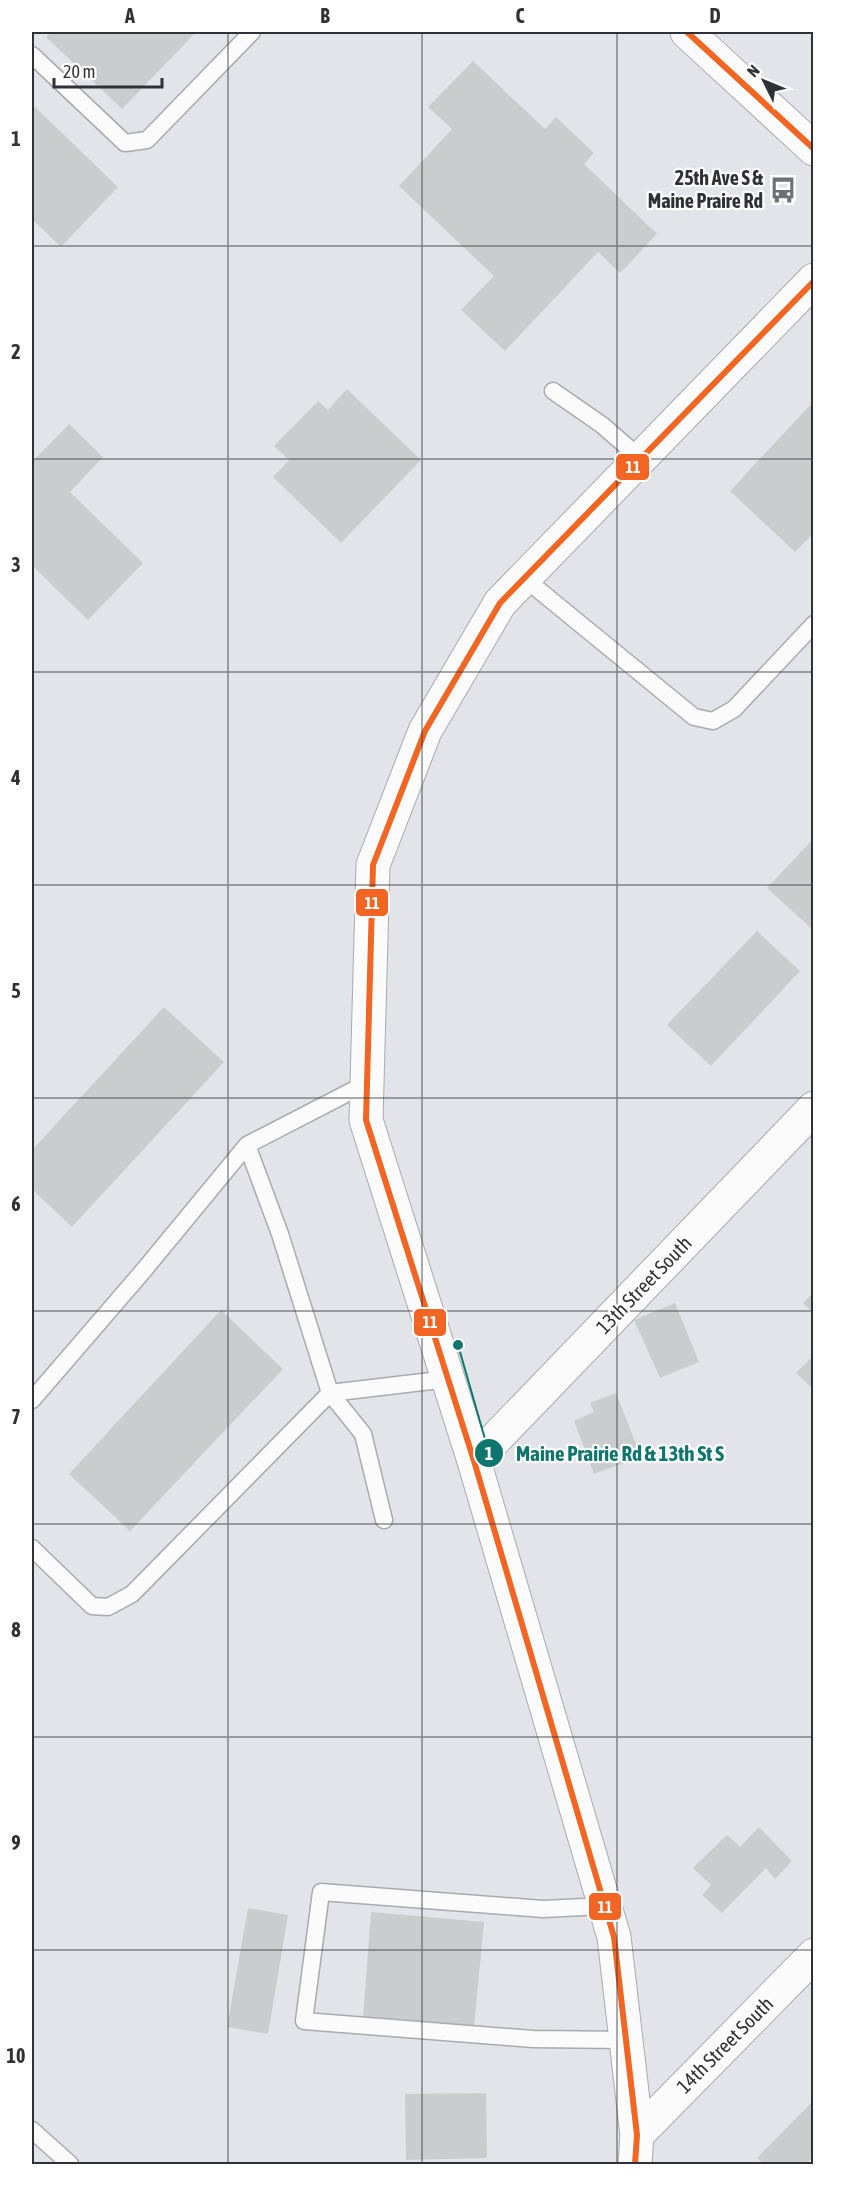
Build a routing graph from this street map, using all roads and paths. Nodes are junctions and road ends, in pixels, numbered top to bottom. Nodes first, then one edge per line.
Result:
1 (252, 32) edge
2 (687, 32) edge
3 (32, 55) edge
4 (813, 149) edge
5 (813, 280) edge
6 (554, 391) dead end
7 (640, 458) junction
8 (524, 578) junction
9 (813, 624) edge
10 (367, 1083) junction
11 (813, 1108) edge
12 (247, 1145) junction
13 (448, 1378) junction
14 (330, 1393) junction
15 (32, 1400) edge
16 (474, 1461) junction
17 (384, 1520) dead end
18 (32, 1548) edge
19 (605, 1905) junction
20 (813, 1955) edge
21 (626, 2040) junction
22 (32, 2130) edge
23 (636, 2150) edge
24 (70, 2164) edge

1 - 3 lane
2 - 4 street
5 - 7 street
6 - 7 lane
7 - 8 street
8 - 9 lane
8 - 10 street
10 - 12 lane
10 - 13 street
11 - 16 street, 13th Street South
12 - 14 lane
12 - 15 lane
13 - 14 lane
13 - 16 street
14 - 17 lane
14 - 18 lane
16 - 19 street
19 - 21 street
19 - 21 lane
20 - 23 street, 14th Street South
21 - 23 street
22 - 24 lane

